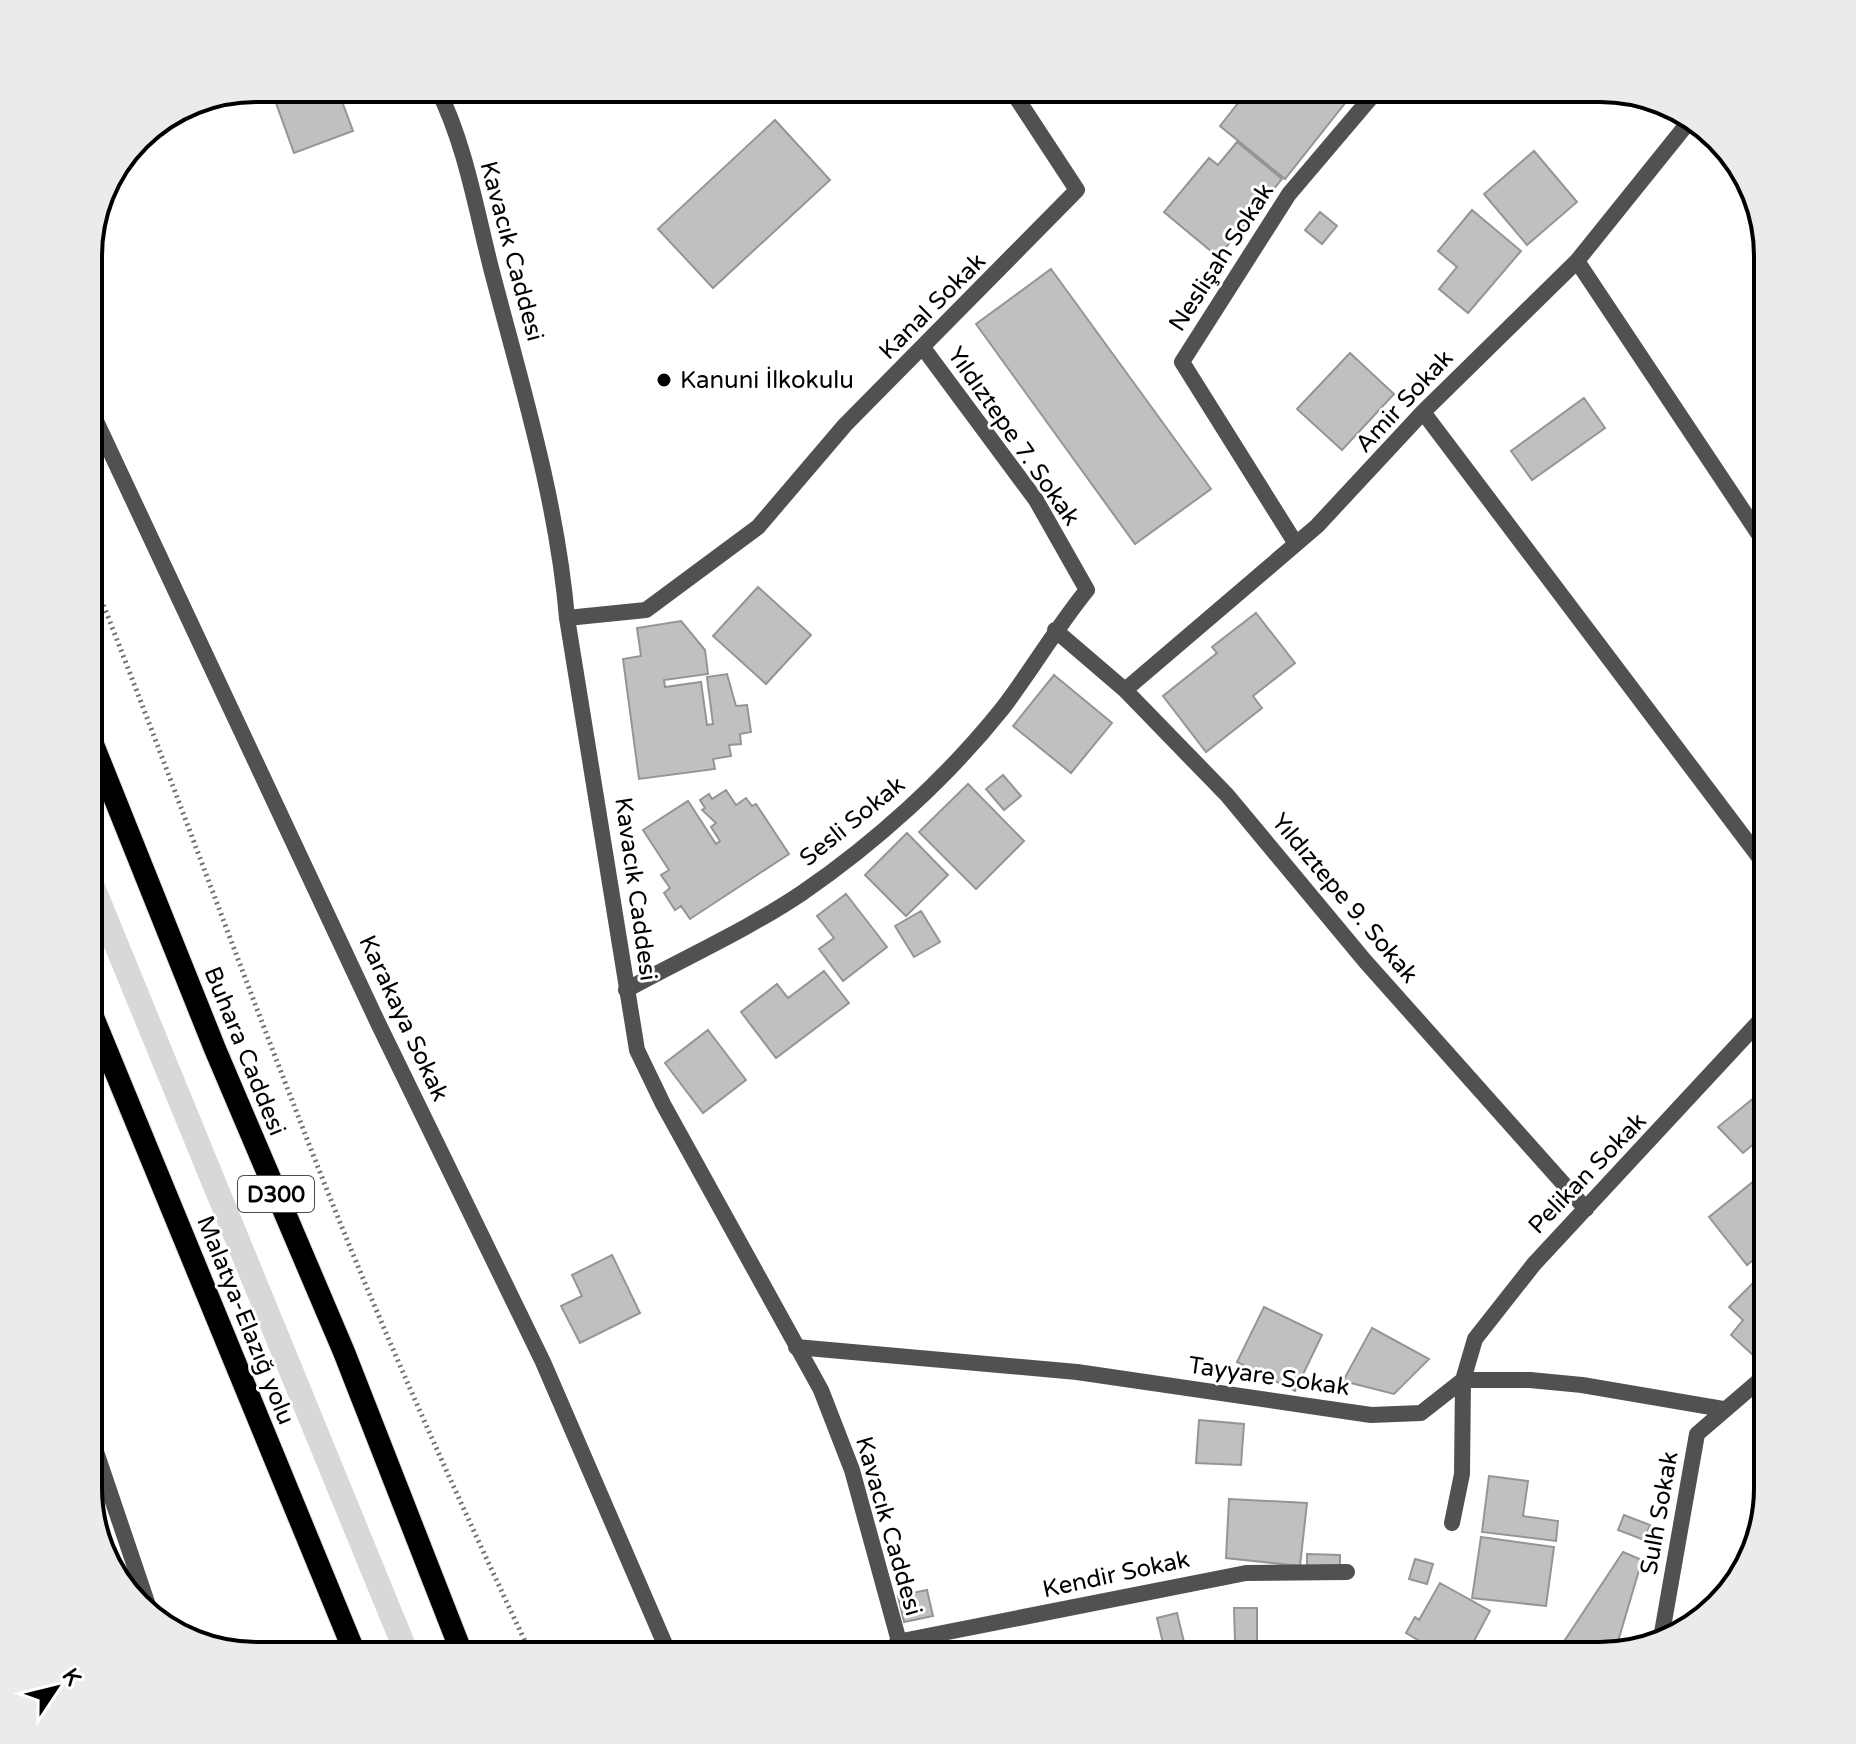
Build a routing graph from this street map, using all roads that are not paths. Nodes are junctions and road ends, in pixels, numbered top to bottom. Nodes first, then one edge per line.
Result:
1 (443, 102) edge
2 (1022, 102) edge
3 (1367, 102) edge
4 (1685, 127) edge
5 (1577, 261) junction
6 (924, 349) junction
7 (1423, 412) junction
8 (102, 434) edge
9 (1754, 527) edge
10 (1296, 544) junction
11 (567, 618) junction
12 (1055, 630) junction
13 (1125, 690) junction
14 (102, 767) edge
15 (1754, 850) edge
16 (626, 990) junction
17 (1754, 1027) edge
18 (102, 1039) edge
19 (1586, 1209) junction
20 (796, 1347) junction
21 (1463, 1380) junction
22 (1754, 1384) edge
23 (1723, 1409) junction
24 (102, 1469) edge
25 (1452, 1523) dead end
26 (1347, 1572) dead end
27 (144, 1594) edge
28 (1663, 1628) edge
29 (350, 1642) edge
30 (458, 1642) edge
31 (664, 1642) edge
32 (898, 1642) edge
33 (932, 1642) edge

1 - 11 street, Kavacık Caddesi
2 - 6 street, Kanal Sokak
3 - 10 street, Neslişah Sokak
4 - 5 street, Amir Sokak
5 - 7 street, Amir Sokak
5 - 9 street
6 - 11 street, Kanal Sokak
6 - 12 street, Yıldıztepe 7. Sokak
7 - 10 street, Amir Sokak
7 - 15 street
8 - 31 street, Karakaya Sokak
10 - 13 street, Amir Sokak
11 - 16 street, Kavacık Caddesi
12 - 13 street, Yıldıztepe 9. Sokak
12 - 16 street, Sesli Sokak
13 - 19 street, Yıldıztepe 9. Sokak
14 - 30 highway, Buhara Caddesi / D300
16 - 20 street, Kavacık Caddesi
17 - 19 street, Pelikan Sokak
18 - 29 highway, Malatya-Elazığ yolu
19 - 21 street, Pelikan Sokak
20 - 21 street, Tayyare Sokak
20 - 32 street, Kavacık Caddesi
21 - 23 street
21 - 25 street, Pelikan Sokak
22 - 23 street, Sulh Sokak
23 - 28 street, Sulh Sokak
24 - 27 street
26 - 33 street, Kendir Sokak

